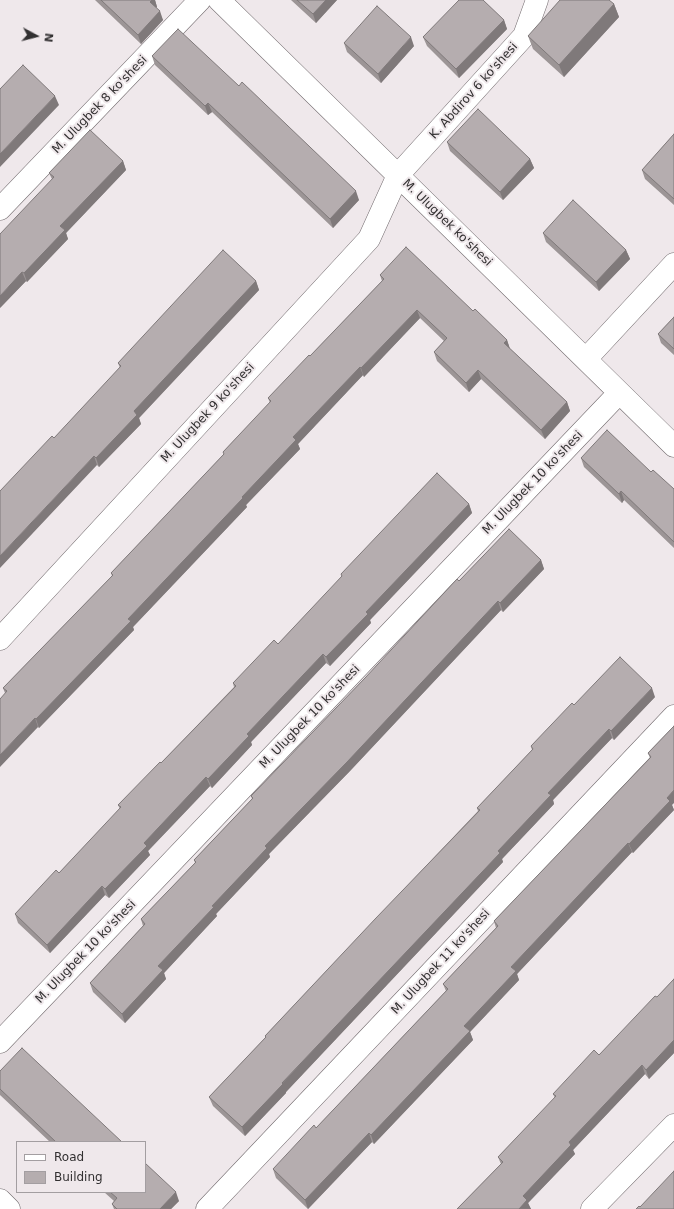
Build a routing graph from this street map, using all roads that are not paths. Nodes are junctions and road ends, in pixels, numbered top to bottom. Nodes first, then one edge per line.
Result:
1 (200, 0) edge
2 (219, 0) edge
3 (537, 0) edge
4 (398, 175) junction
5 (0, 210) edge
6 (674, 264) edge
7 (586, 359) junction
8 (619, 393) junction
9 (674, 446) edge
10 (0, 639) edge
11 (674, 716) edge
12 (0, 1042) edge
13 (674, 1125) edge
14 (0, 1200) edge
15 (9, 1209) edge
16 (207, 1209) edge
17 (592, 1209) edge

1 - 5 street, M. Ulugbek 8 ko'shesi
2 - 4 street, M. Ulugbek ko'shesi
3 - 4 street, K. Abdirov 6 ko'shesi
4 - 7 street, M. Ulugbek ko'shesi
4 - 10 street, M. Ulugbek 9 ko'shesi
6 - 7 street
7 - 8 street, M. Ulugbek ko'shesi
8 - 9 street, M. Ulugbek ko'shesi
8 - 12 street, M. Ulugbek 10 ko'shesi
11 - 16 street, M. Ulugbek 11 ko'shesi
13 - 17 street
14 - 15 street

